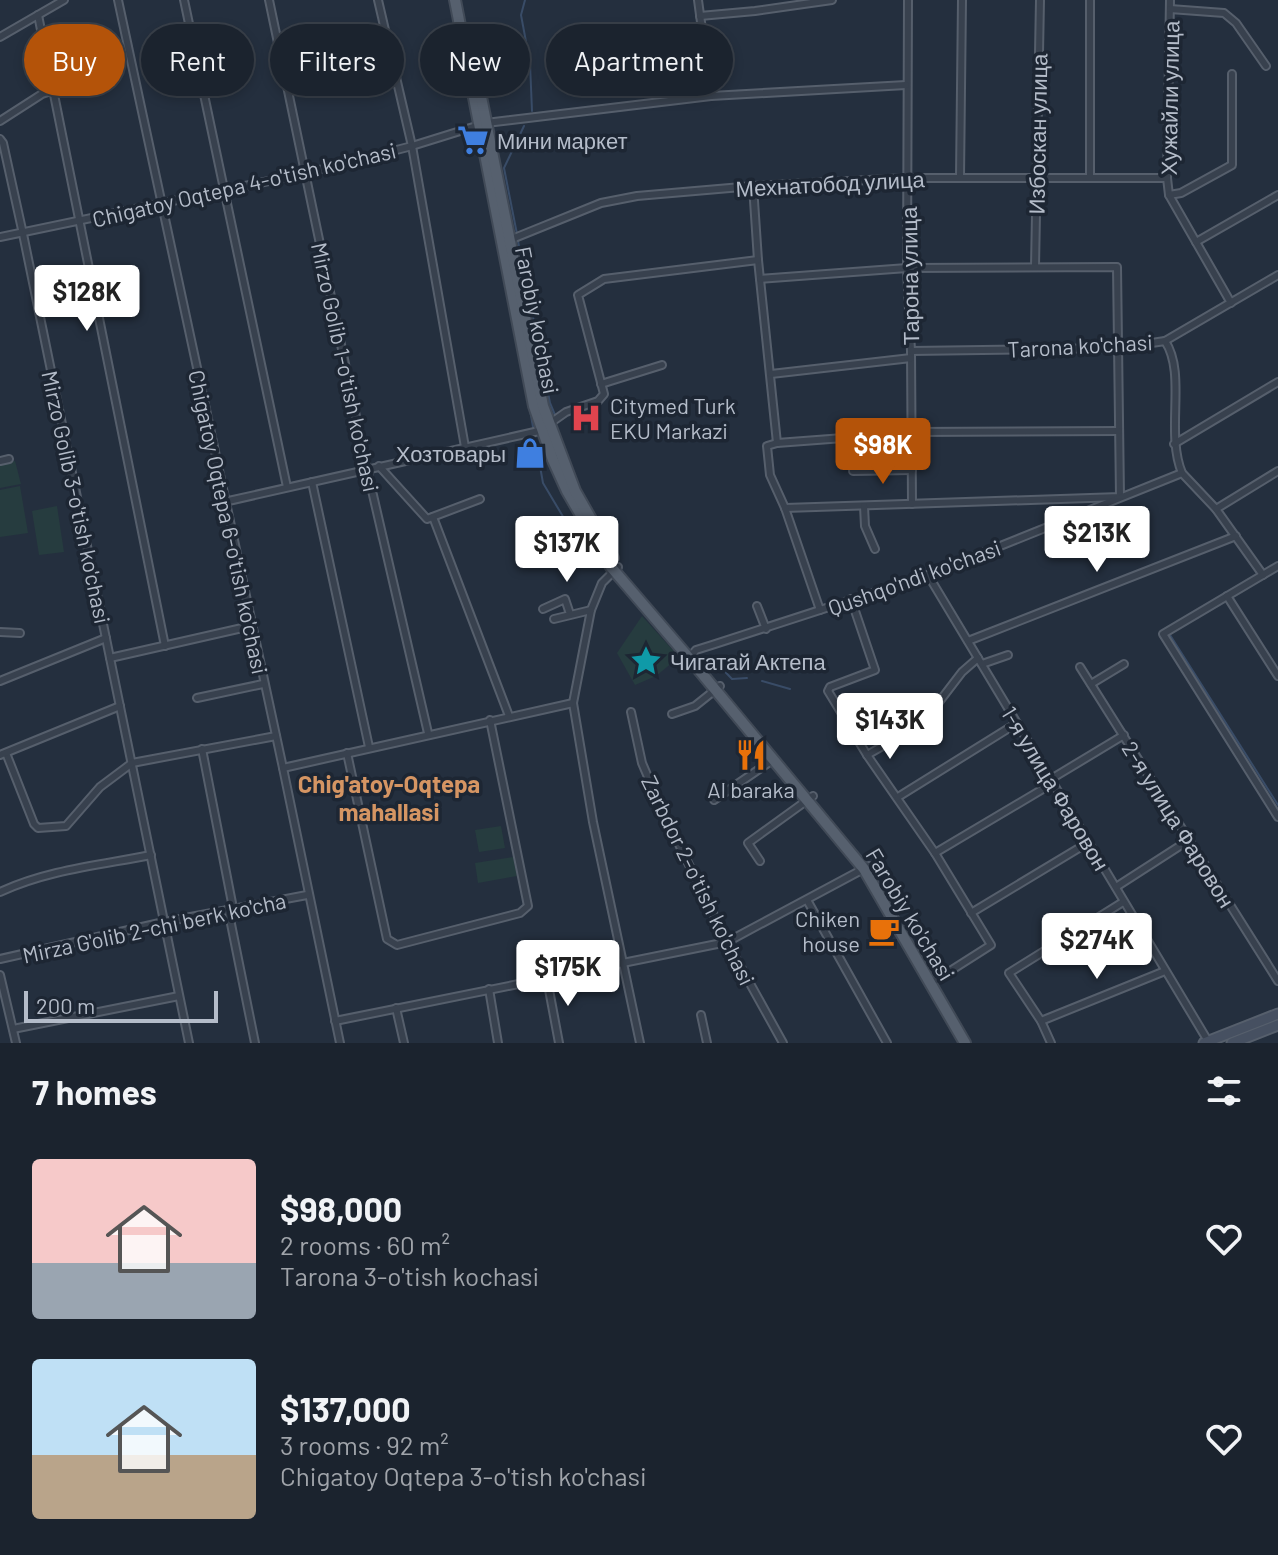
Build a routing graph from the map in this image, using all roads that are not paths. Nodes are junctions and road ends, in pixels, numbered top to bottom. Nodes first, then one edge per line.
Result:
1 (64, 0) edge
2 (118, 0) edge
3 (184, 0) edge
4 (269, 0) edge
5 (378, 0) edge
6 (455, 0) edge
7 (462, 0) edge
8 (698, 0) edge
9 (832, 0) edge
10 (908, 0) edge
11 (962, 0) edge
12 (1040, 0) edge
13 (1090, 0) edge
14 (1170, 0) edge
15 (1170, 9) junction
16 (38, 15) junction
17 (700, 16) junction
18 (40, 24) edge
19 (701, 24) edge
20 (0, 37) edge
21 (1266, 66) dead end
22 (1232, 74) dead end
23 (906, 85) junction
24 (733, 95) edge
25 (39, 96) edge
26 (55, 96) edge
27 (711, 96) edge
28 (0, 121) edge
29 (482, 124) junction
30 (0, 139) edge
31 (412, 146) junction
32 (307, 173) junction
33 (960, 177) junction
34 (1036, 177) junction
35 (1090, 177) junction
36 (907, 178) junction
37 (1167, 178) junction
38 (753, 186) junction
39 (225, 191) junction
40 (1169, 195) junction
41 (1278, 195) edge
42 (161, 205) junction
43 (80, 222) junction
44 (23, 234) junction
45 (0, 237) edge
46 (505, 242) junction
47 (1196, 242) junction
48 (758, 260) junction
49 (1035, 267) junction
50 (907, 268) junction
51 (1278, 275) edge
52 (760, 279) junction
53 (1231, 303) junction
54 (1165, 341) junction
55 (1118, 348) junction
56 (911, 354) junction
57 (662, 365) dead end
58 (771, 374) junction
59 (1278, 382) edge
60 (601, 384) junction
61 (548, 425) junction
62 (1119, 431) junction
63 (912, 432) junction
64 (870, 436) dead end
65 (777, 443) junction
66 (1174, 444) junction
67 (465, 447) junction
68 (9, 459) dead end
69 (0, 461) edge
70 (379, 466) junction
71 (367, 469) junction
72 (912, 470) junction
73 (853, 471) dead end
74 (1278, 471) edge
75 (1182, 473) junction
76 (312, 482) junction
77 (287, 487) junction
78 (1120, 497) junction
79 (480, 499) dead end
80 (224, 502) junction
81 (912, 504) junction
82 (864, 506) junction
83 (785, 508) junction
84 (1216, 509) junction
85 (433, 517) junction
86 (1236, 536) junction
87 (875, 549) dead end
88 (1278, 566) edge
89 (616, 569) junction
90 (928, 575) junction
91 (1263, 575) junction
92 (1227, 596) junction
93 (851, 599) junction
94 (757, 606) dead end
95 (543, 609) dead end
96 (591, 610) junction
97 (820, 610) junction
98 (570, 614) junction
99 (554, 619) dead end
100 (251, 626) junction
101 (766, 629) junction
102 (0, 632) edge
103 (20, 633) dead end
104 (106, 638) junction
105 (968, 641) junction
106 (165, 646) junction
107 (691, 655) junction
108 (1008, 655) dead end
109 (110, 658) junction
110 (980, 661) junction
111 (1124, 664) dead end
112 (1080, 667) dead end
113 (1278, 676) edge
114 (0, 681) edge
115 (263, 684) junction
116 (1091, 684) junction
117 (718, 688) junction
118 (197, 698) dead end
119 (573, 703) junction
120 (120, 706) junction
121 (631, 712) dead end
122 (672, 714) dead end
123 (509, 716) junction
124 (490, 720) junction
125 (1017, 723) junction
126 (428, 733) junction
127 (1124, 735) junction
128 (276, 736) junction
129 (369, 747) junction
130 (202, 749) junction
131 (347, 753) junction
132 (3, 754) edge
133 (867, 755) junction
134 (774, 759) junction
135 (132, 763) junction
136 (283, 768) junction
137 (1052, 781) junction
138 (898, 797) junction
139 (810, 798) junction
140 (714, 800) dead end
141 (1278, 817) edge
142 (1189, 840) junction
143 (1089, 842) junction
144 (935, 853) junction
145 (151, 855) junction
146 (760, 861) dead end
147 (867, 868) junction
148 (1116, 887) junction
149 (0, 892) edge
150 (307, 895) junction
151 (807, 900) junction
152 (1123, 902) junction
153 (231, 909) junction
154 (971, 913) junction
155 (164, 922) junction
156 (727, 942) junction
157 (0, 959) edge
158 (624, 962) junction
159 (1165, 971) junction
160 (0, 975) edge
161 (547, 979) junction
162 (936, 980) junction
163 (1278, 981) edge
164 (489, 989) junction
165 (179, 996) junction
166 (396, 1008) junction
167 (1278, 1014) edge
168 (701, 1015) dead end
169 (335, 1021) junction
170 (1041, 1021) junction
171 (1278, 1025) edge
172 (13, 1029) junction
173 (1206, 1042) edge
174 (16, 1043) edge
175 (189, 1043) edge
176 (255, 1043) edge
177 (340, 1043) edge
178 (404, 1043) edge
179 (498, 1043) edge
180 (559, 1043) edge
181 (640, 1043) edge
182 (707, 1043) edge
183 (783, 1043) edge
184 (887, 1043) edge
185 (965, 1043) edge
186 (973, 1043) edge
187 (1051, 1043) edge
188 (1232, 1043) edge

1 - 16 street
2 - 42 street, Chigatoy Oqtepa 6-o'tish ko'chasi
3 - 39 street
4 - 32 street, Mirzo Golib 1-o'tish ko'chasi
5 - 31 street
6 - 29 main road, Farobiy ko'chasi
7 - 29 main road, Farobiy ko'chasi
8 - 17 street
9 - 17 street
10 - 23 street, Тарона улица
11 - 33 street
12 - 34 street, Избоскан улица
13 - 35 street
14 - 15 street, Хужайли улица
15 - 21 street
15 - 37 street, Хужайли улица
16 - 18 street
16 - 20 street
17 - 19 street
22 - 40 street
23 - 24 street, Chigatoy Oqtepa 4-o'tish ko'chasi
23 - 36 street, Тарона улица
25 - 28 street
26 - 43 street
27 - 29 street, Chigatoy Oqtepa 4-o'tish ko'chasi
29 - 31 street, Chigatoy Oqtepa 4-o'tish ko'chasi
29 - 46 main road, Farobiy ko'chasi
30 - 44 street, Mirzo Golib 3-o'tish ko'chasi
31 - 32 street, Chigatoy Oqtepa 4-o'tish ko'chasi
31 - 67 street
32 - 39 street, Chigatoy Oqtepa 4-o'tish ko'chasi
32 - 71 street, Mirzo Golib 1-o'tish ko'chasi
33 - 34 street, Мехнатобод улица
33 - 36 street, Мехнатобод улица
34 - 35 street, Мехнатобод улица
34 - 49 street, Избоскан улица
35 - 37 street, Мехнатобод улица
36 - 38 street, Мехнатобод улица
36 - 50 street, Тарона улица
37 - 40 street, Хужайли улица
38 - 46 street, Мехнатобод улица
38 - 48 street
39 - 42 street, Chigatoy Oqtepa 4-o'tish ko'chasi
39 - 77 street
40 - 47 street
41 - 47 street
42 - 43 street, Chigatoy Oqtepa 4-o'tish ko'chasi
42 - 80 street, Chigatoy Oqtepa 6-o'tish ko'chasi
43 - 44 street, Chigatoy Oqtepa 4-o'tish ko'chasi
43 - 106 street
44 - 45 street, Chigatoy Oqtepa 4-o'tish ko'chasi
44 - 104 street, Mirzo Golib 3-o'tish ko'chasi
46 - 61 main road, Farobiy ko'chasi
47 - 53 street
48 - 52 street
48 - 60 street
49 - 50 street
49 - 55 street
50 - 52 street
50 - 56 street, Тарона улица
51 - 53 street, Tarona ko'chasi
52 - 58 street
53 - 54 street, Tarona ko'chasi
54 - 55 street, Tarona ko'chasi
54 - 66 street
55 - 56 street, Tarona ko'chasi
55 - 62 street
56 - 58 street, Tarona ko'chasi
56 - 63 street, Тарона улица
57 - 60 street
58 - 65 street
59 - 66 street
60 - 61 street
61 - 67 street
61 - 89 main road, Farobiy ko'chasi
62 - 63 street
62 - 78 street
63 - 72 street, Тарона улица
64 - 65 street
65 - 83 street
66 - 75 street
67 - 70 street
68 - 69 street
70 - 71 street
70 - 85 street
71 - 76 street
71 - 126 street, Mirzo Golib 1-o'tish ko'chasi
72 - 73 street
72 - 81 street, Тарона улица
74 - 84 street
75 - 78 street, Qushqo'ndi ko'chasi
75 - 84 street
76 - 77 street
76 - 129 street
77 - 80 street
78 - 81 street
78 - 90 street, Qushqo'ndi ko'chasi
79 - 85 street
80 - 100 street, Chigatoy Oqtepa 6-o'tish ko'chasi
81 - 82 street
82 - 83 street
82 - 87 street
83 - 97 street
84 - 86 street
85 - 123 street
86 - 91 street
86 - 105 street
88 - 91 street
89 - 96 street
89 - 107 main road, Farobiy ko'chasi
90 - 93 street, Qushqo'ndi ko'chasi
90 - 105 street, 1-я улица Фаровон
91 - 92 street
92 - 113 street
92 - 141 street
93 - 97 street, Qushqo'ndi ko'chasi
93 - 133 street
94 - 101 street
95 - 98 street
96 - 98 street
96 - 119 street
97 - 101 street, Qushqo'ndi ko'chasi
98 - 99 street
100 - 106 street
100 - 115 street, Chigatoy Oqtepa 6-o'tish ko'chasi
101 - 107 street, Qushqo'ndi ko'chasi
102 - 103 street
104 - 109 street, Mirzo Golib 3-o'tish ko'chasi
104 - 114 street
105 - 110 street, 1-я улица Фаровон
106 - 109 street
107 - 117 main road, Farobiy ko'chasi
108 - 110 street
109 - 120 street, Mirzo Golib 3-o'tish ko'chasi
110 - 125 street, 1-я улица Фаровон
110 - 133 street
111 - 116 street
112 - 116 street, 2-я улица Фаровон
115 - 118 street
115 - 128 street, Chigatoy Oqtepa 6-o'tish ko'chasi
116 - 127 street, 2-я улица Фаровон
117 - 122 street
117 - 134 main road, Farobiy ko'chasi
117 - 139 main road, Farobiy ko'chasi
119 - 123 street
119 - 158 street
120 - 132 street
120 - 135 street, Mirzo Golib 3-o'tish ko'chasi
121 - 156 street, Zarbdor 2-o'tish ko'chasi
123 - 124 street
124 - 126 street
124 - 131 street
125 - 137 street, 1-я улица Фаровон
125 - 138 street
126 - 129 street
127 - 137 street
127 - 142 street, 2-я улица Фаровон
128 - 130 street
128 - 136 street, Chigatoy Oqtepa 6-o'tish ko'chasi
129 - 131 street
130 - 135 street
130 - 153 street
131 - 136 street
132 - 135 street
133 - 138 street
134 - 139 main road, Farobiy ko'chasi
134 - 140 street
135 - 145 street, Mirzo Golib 3-o'tish ko'chasi
136 - 150 street, Chigatoy Oqtepa 6-o'tish ko'chasi
137 - 143 street, 1-я улица Фаровон
137 - 144 street
138 - 144 street
139 - 146 street
139 - 147 main road, Farobiy ko'chasi
142 - 148 street
142 - 163 street, 2-я улица Фаровон
143 - 148 street, 1-я улица Фаровон
143 - 154 street
144 - 154 street
145 - 149 street
145 - 155 street, Mirzo Golib 3-o'tish ko'chasi
147 - 151 street
147 - 162 main road, Farobiy ko'chasi
147 - 185 main road, Farobiy ko'chasi
148 - 152 street, 1-я улица Фаровон
150 - 153 street, Mirza G'olib 2-chi berk ko'cha
150 - 169 street, Chigatoy Oqtepa 6-o'tish ko'chasi
151 - 156 street
151 - 184 street
152 - 159 street, 1-я улица Фаровон
152 - 170 street
153 - 155 street, Mirza G'olib 2-chi berk ko'cha
153 - 176 street
154 - 162 street
155 - 157 street, Mirza G'olib 2-chi berk ko'cha
155 - 165 street, Mirzo Golib 3-o'tish ko'chasi
156 - 158 street
156 - 183 street, Zarbdor 2-o'tish ko'chasi
158 - 161 street
158 - 181 street
159 - 170 street
159 - 173 street, 1-я улица Фаровон
160 - 172 street
161 - 164 street
161 - 180 street
162 - 186 main road, Farobiy ko'chasi
164 - 166 street
164 - 179 street
165 - 172 street
165 - 175 street, Mirzo Golib 3-o'tish ko'chasi
166 - 169 street
166 - 178 street
167 - 173 main road
168 - 182 street
169 - 177 street, Chigatoy Oqtepa 6-o'tish ko'chasi
170 - 187 street
171 - 188 main road
172 - 174 street

